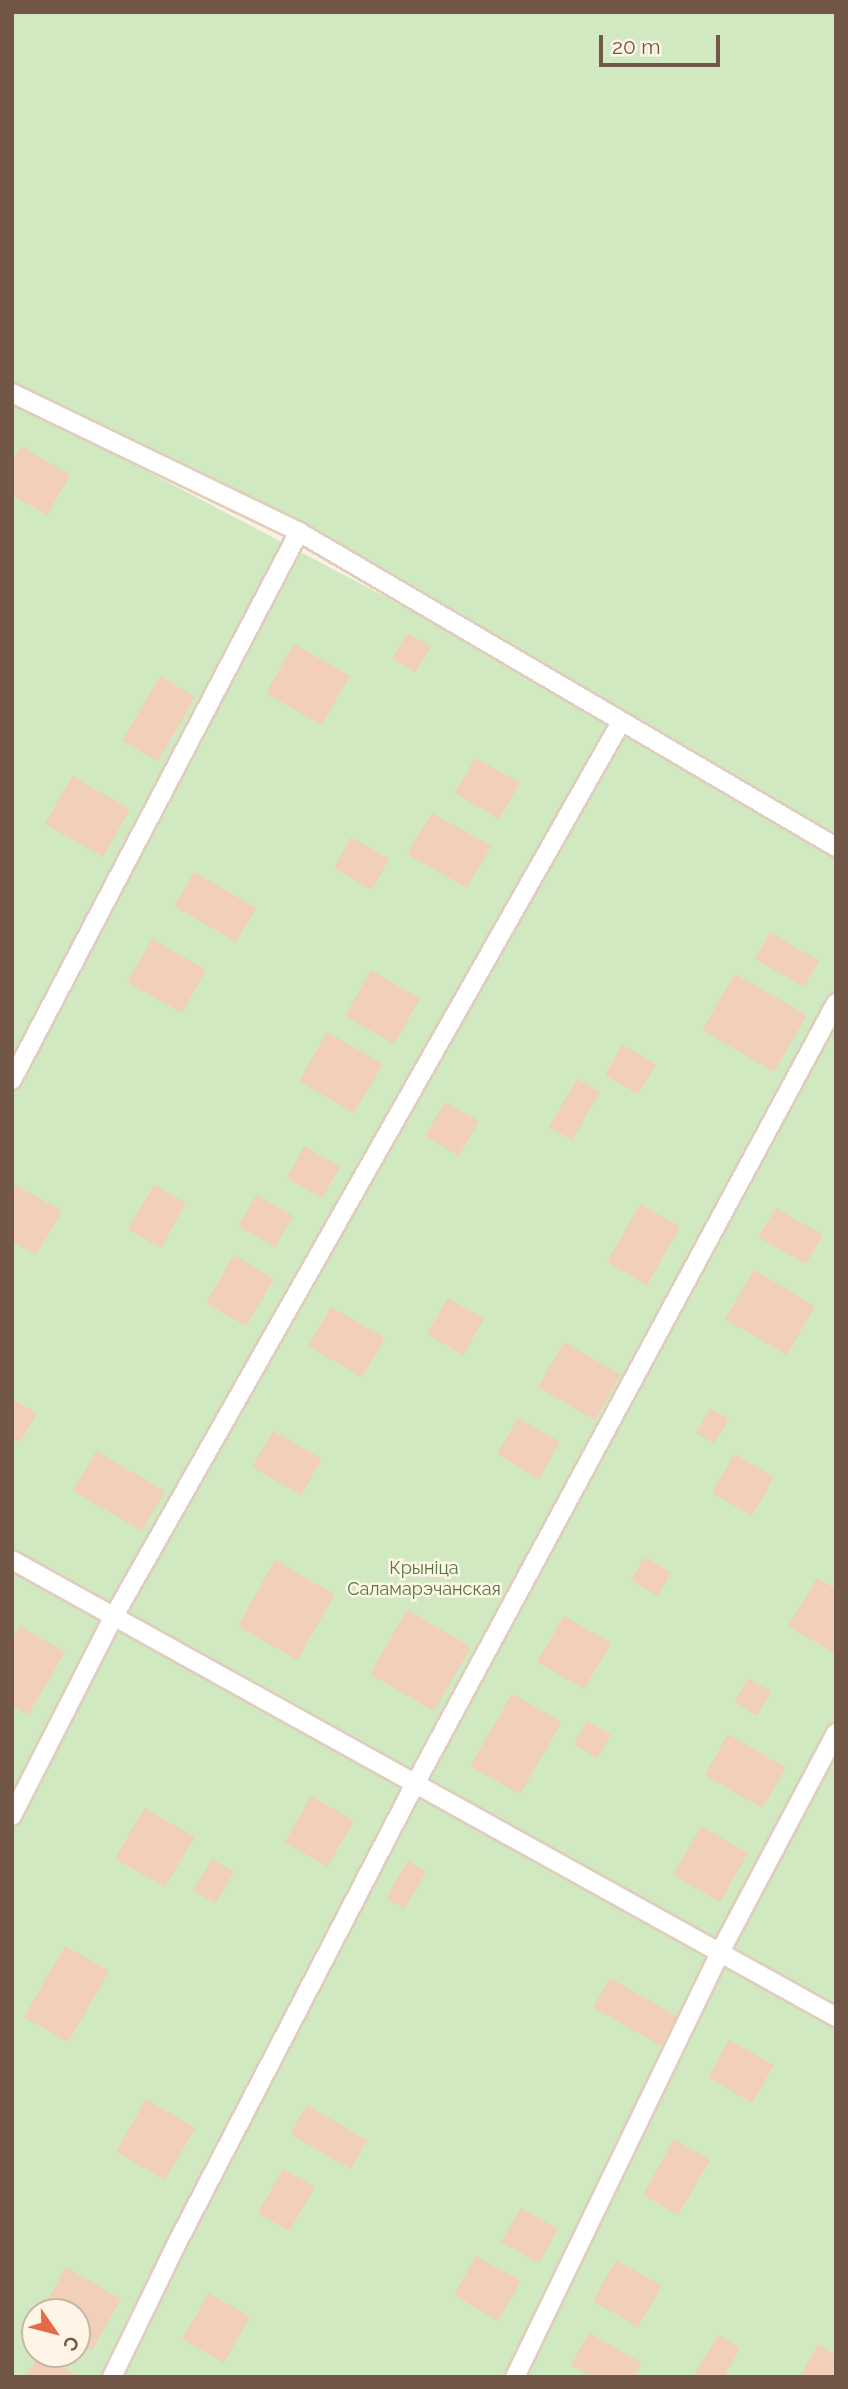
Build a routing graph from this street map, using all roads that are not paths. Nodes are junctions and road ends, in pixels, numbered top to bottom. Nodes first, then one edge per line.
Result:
1 (12, 393) edge
2 (299, 532) junction
3 (621, 722) junction
4 (836, 847) edge
5 (836, 1003) edge
6 (12, 1080) edge
7 (12, 1560) edge
8 (114, 1616) junction
9 (836, 1733) edge
10 (415, 1784) junction
11 (12, 1816) edge
12 (720, 1952) junction
13 (836, 2017) edge
14 (112, 2377) edge
15 (514, 2377) edge

1 - 2 lane
2 - 3 lane
2 - 6 lane
3 - 4 lane
3 - 8 lane
5 - 10 lane
7 - 8 lane
8 - 10 lane
8 - 11 lane
9 - 12 lane
10 - 12 lane
10 - 14 lane
12 - 13 lane
12 - 15 lane

